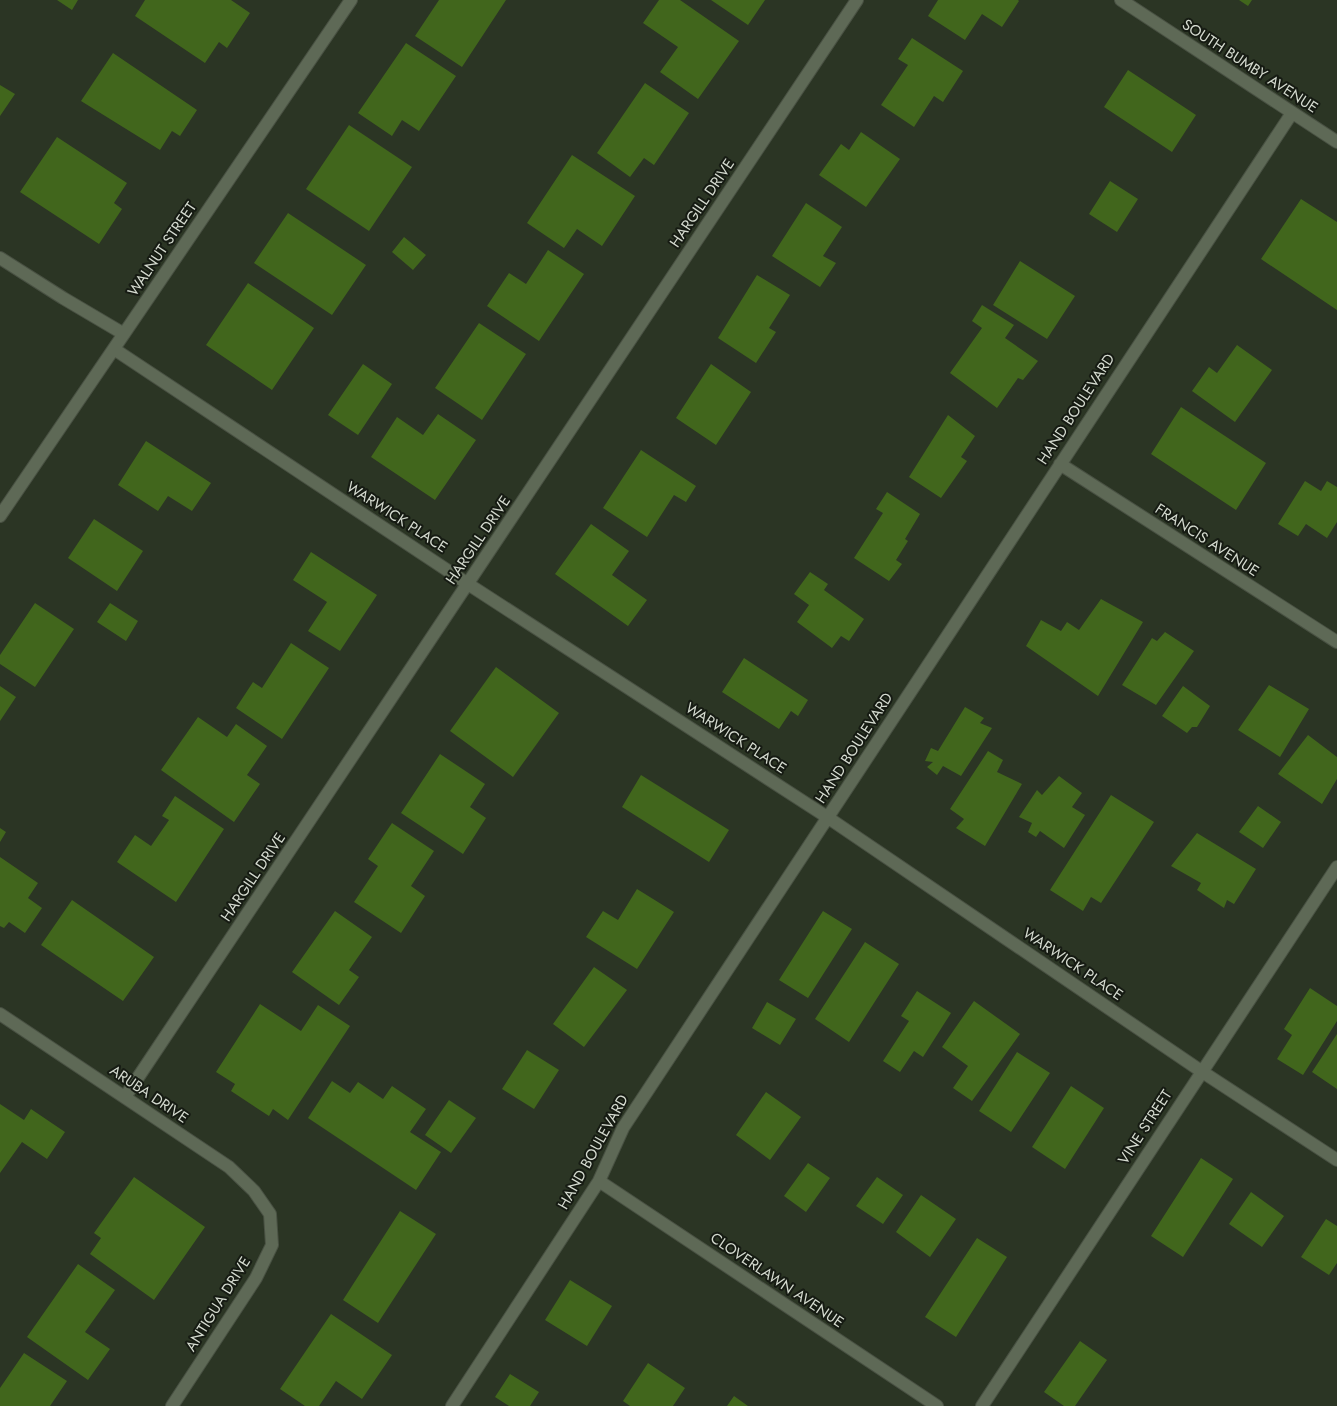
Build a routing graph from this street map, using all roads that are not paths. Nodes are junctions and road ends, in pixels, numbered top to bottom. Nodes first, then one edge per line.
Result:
1 (351, 0) edge
2 (857, 0) edge
3 (1121, 0) edge
4 (1292, 113) junction
5 (1337, 142) edge
6 (0, 258) edge
7 (124, 334) junction
8 (114, 349) junction
9 (1060, 464) junction
10 (0, 516) edge
11 (468, 584) junction
12 (1337, 642) edge
13 (827, 817) junction
14 (1337, 867) edge
15 (0, 1014) edge
16 (1201, 1071) junction
17 (126, 1097) junction
18 (1337, 1160) edge
19 (600, 1181) junction
20 (270, 1214) joint
21 (172, 1406) edge
22 (452, 1406) edge
23 (937, 1406) edge
24 (982, 1406) edge

1 - 7 street, WALNUT STREET
2 - 11 street, HARGILL DRIVE
3 - 4 street, SOUTH BUMBY AVENUE
4 - 5 street, SOUTH BUMBY AVENUE
4 - 9 street, HAND BOULEVARD
6 - 7 street
7 - 8 street, WALNUT STREET
8 - 10 street, WALNUT STREET
8 - 11 street, WARWICK PLACE
9 - 12 street, FRANCIS AVENUE
9 - 13 street, HAND BOULEVARD
11 - 13 street, WARWICK PLACE
11 - 17 street, HARGILL DRIVE
13 - 16 street, WARWICK PLACE
13 - 19 street, HAND BOULEVARD
14 - 16 street, VINE STREET
15 - 17 street, ARUBA DRIVE
16 - 18 street, WARWICK PLACE
16 - 24 street, VINE STREET
17 - 20 street, ARUBA DRIVE
19 - 22 street, HAND BOULEVARD
19 - 23 street, CLOVERLAWN AVENUE
20 - 21 street, ANTIGUA DRIVE

